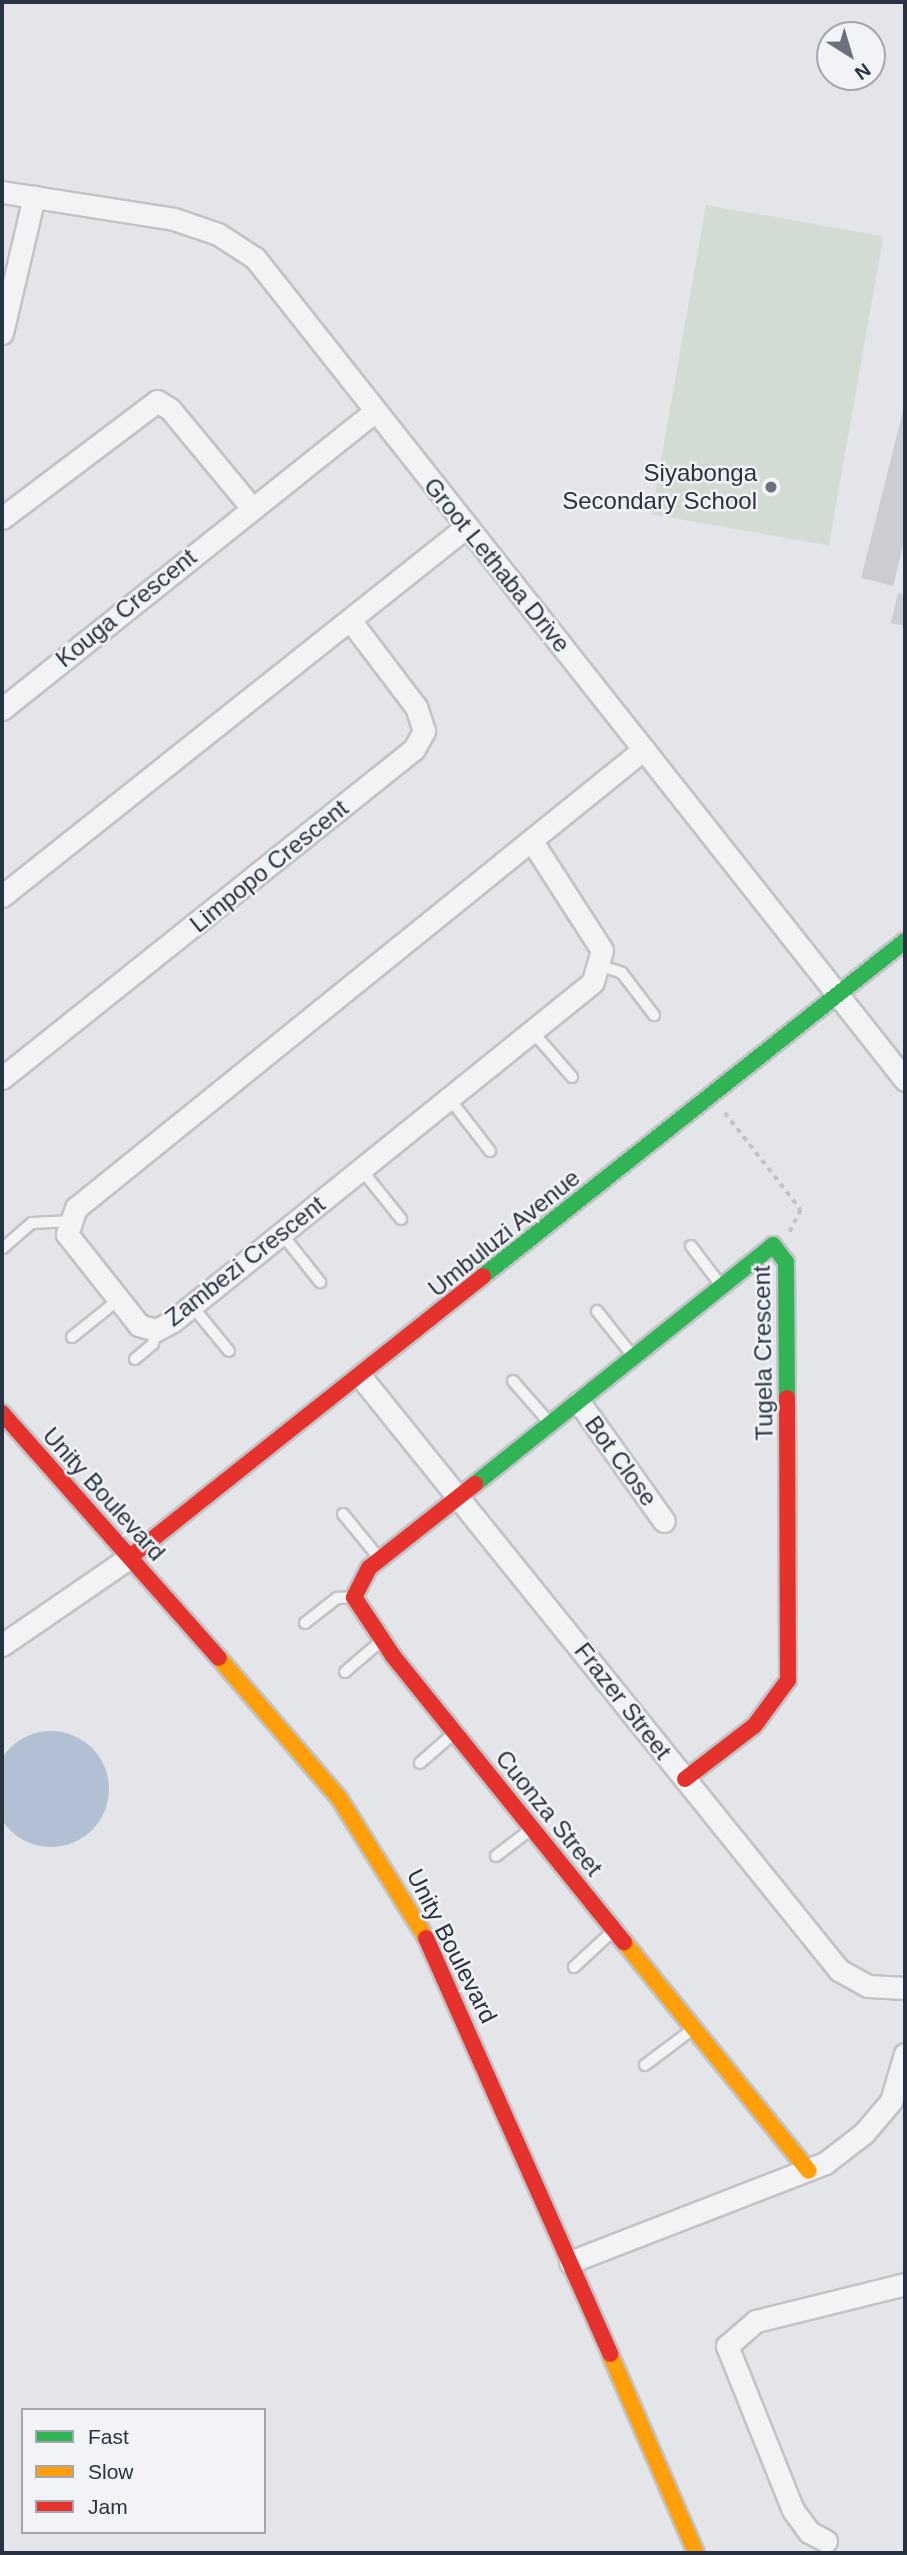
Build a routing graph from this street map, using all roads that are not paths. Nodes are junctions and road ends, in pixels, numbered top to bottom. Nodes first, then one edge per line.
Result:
1 (2, 192) edge
2 (34, 197) junction
3 (2, 333) edge
4 (375, 411) junction
5 (250, 507) junction
6 (2, 518) edge
7 (466, 527) junction
8 (350, 620) junction
9 (2, 709) edge
10 (644, 749) junction
11 (533, 843) junction
12 (2, 897) edge
13 (905, 941) edge
14 (602, 966) junction
15 (837, 995) junction
16 (654, 1015) dead end
17 (533, 1031) junction
18 (572, 1077) dead end
19 (2, 1078) edge
20 (905, 1080) edge
21 (449, 1098) junction
22 (491, 1151) dead end
23 (361, 1169) junction
24 (401, 1219) dead end
25 (67, 1221) junction
26 (281, 1234) junction
27 (691, 1246) dead end
28 (3, 1248) edge
29 (320, 1282) dead end
30 (720, 1284) junction
31 (118, 1300) junction
32 (192, 1306) junction
33 (597, 1311) dead end
34 (156, 1330) junction
35 (72, 1337) dead end
36 (229, 1351) dead end
37 (633, 1356) junction
38 (135, 1359) dead end
39 (361, 1377) junction
40 (513, 1381) dead end
41 (579, 1402) junction
42 (2, 1413) edge
43 (551, 1424) junction
44 (461, 1496) junction
45 (343, 1514) dead end
46 (664, 1521) dead end
47 (130, 1557) junction
48 (380, 1560) junction
49 (354, 1597) junction
50 (305, 1623) dead end
51 (381, 1641) junction
52 (2, 1645) edge
53 (345, 1672) dead end
54 (455, 1732) junction
55 (420, 1763) dead end
56 (685, 1779) junction
57 (532, 1828) junction
58 (496, 1856) dead end
59 (614, 1930) junction
60 (574, 1967) dead end
61 (905, 1988) edge
62 (694, 2028) junction
63 (905, 2054) edge
64 (645, 2065) dead end
65 (809, 2171) junction
66 (570, 2262) junction
67 (905, 2284) edge
68 (825, 2541) dead end
69 (696, 2553) edge

1 - 2 street, Groot Lethaba Drive
2 - 3 street
2 - 4 street, Groot Lethaba Drive
4 - 5 street, Kouga Crescent
4 - 7 street, Groot Lethaba Drive
5 - 6 street
5 - 9 street, Kouga Crescent
7 - 8 street
7 - 10 street, Groot Lethaba Drive
8 - 12 street
8 - 19 street, Limpopo Crescent
10 - 11 street
10 - 15 street, Groot Lethaba Drive
11 - 14 street
11 - 25 street
13 - 15 street, Umbuluzi Avenue
14 - 16 lane
14 - 17 street, Zambezi Crescent
15 - 20 street, Groot Lethaba Drive
15 - 39 street, Umbuluzi Avenue
17 - 18 lane
17 - 21 street, Zambezi Crescent
21 - 22 lane
21 - 23 street, Zambezi Crescent
23 - 24 lane
23 - 26 street, Zambezi Crescent
25 - 28 lane
25 - 31 street, Zambezi Crescent
26 - 29 lane
26 - 32 street, Zambezi Crescent
27 - 30 lane
30 - 37 street, Tugela Crescent
30 - 56 street, Tugela Crescent
31 - 34 street, Zambezi Crescent
31 - 35 lane
32 - 34 street, Zambezi Crescent
32 - 36 lane
33 - 37 lane
34 - 38 lane
37 - 41 street, Tugela Crescent
39 - 44 street, Frazer Street
39 - 47 street, Umbuluzi Avenue
40 - 43 lane
41 - 43 street, Tugela Crescent
41 - 46 street, Bot Close
42 - 47 street, Unity Boulevard
43 - 44 street, Tugela Crescent
44 - 48 street
44 - 56 street, Frazer Street
45 - 48 lane
47 - 52 street
47 - 66 street, Unity Boulevard
48 - 49 street
49 - 50 lane
49 - 51 street, Cuonza Street
51 - 53 lane
51 - 54 street, Cuonza Street
54 - 55 lane
54 - 57 street, Cuonza Street
56 - 61 street, Frazer Street
57 - 58 lane
57 - 59 street, Cuonza Street
59 - 60 lane
59 - 62 street, Cuonza Street
62 - 64 lane
62 - 65 street, Cuonza Street
63 - 65 street
65 - 66 street
66 - 69 street, Unity Boulevard
67 - 68 street

